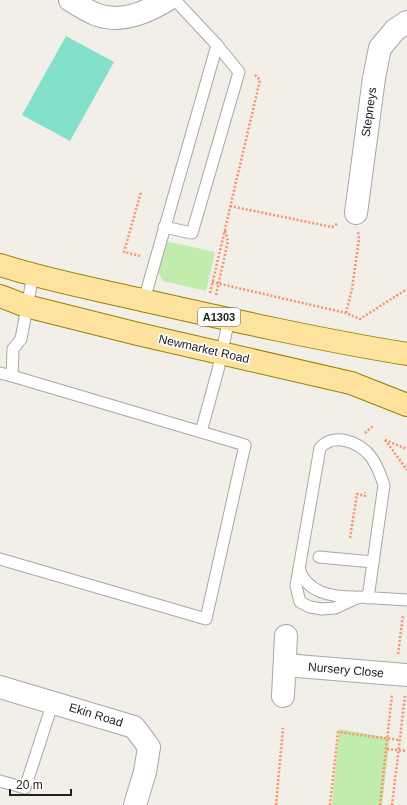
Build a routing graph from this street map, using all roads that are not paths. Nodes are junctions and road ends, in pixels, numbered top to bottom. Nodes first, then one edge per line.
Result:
1 (70, 0) edge
2 (166, 0) edge
3 (175, 0) edge
4 (407, 22) edge
5 (217, 45) junction
6 (356, 214) road end
7 (164, 227) junction
8 (0, 265) edge
9 (33, 275) junction
10 (0, 296) edge
11 (144, 300) junction
12 (26, 306) junction
13 (229, 319) junction
14 (222, 353) junction
15 (407, 354) edge
16 (0, 373) edge
17 (12, 376) junction
18 (407, 405) edge
19 (201, 432) junction
20 (319, 556) dead end
21 (0, 559) edge
22 (373, 562) junction
23 (299, 569) junction
24 (364, 598) junction
25 (407, 600) edge
26 (286, 636) dead end
27 (285, 665) junction
28 (406, 684) edge
29 (0, 687) edge
30 (283, 696) dead end
31 (53, 702) junction
32 (0, 781) edge
33 (135, 805) edge

1 - 2 street
3 - 5 lane
4 - 6 street, Stepneys
5 - 7 lane
5 - 7 lane
7 - 11 lane
8 - 9 main road, A1303
9 - 11 main road, A1303
9 - 12 lane
10 - 12 main road, Newmarket Road
11 - 13 main road, A1303
12 - 14 main road, Newmarket Road
12 - 17 lane
13 - 14 lane
13 - 15 main road, A1303
14 - 18 main road, Newmarket Road
14 - 19 lane
16 - 17 lane
17 - 19 lane
19 - 21 lane
20 - 22 lane
22 - 23 lane
22 - 24 lane
23 - 24 lane
23 - 24 lane
24 - 25 lane
26 - 27 street
27 - 28 street, Nursery Close
27 - 30 street
29 - 31 street, Ekin Road
31 - 32 lane
31 - 33 street, Ekin Road

